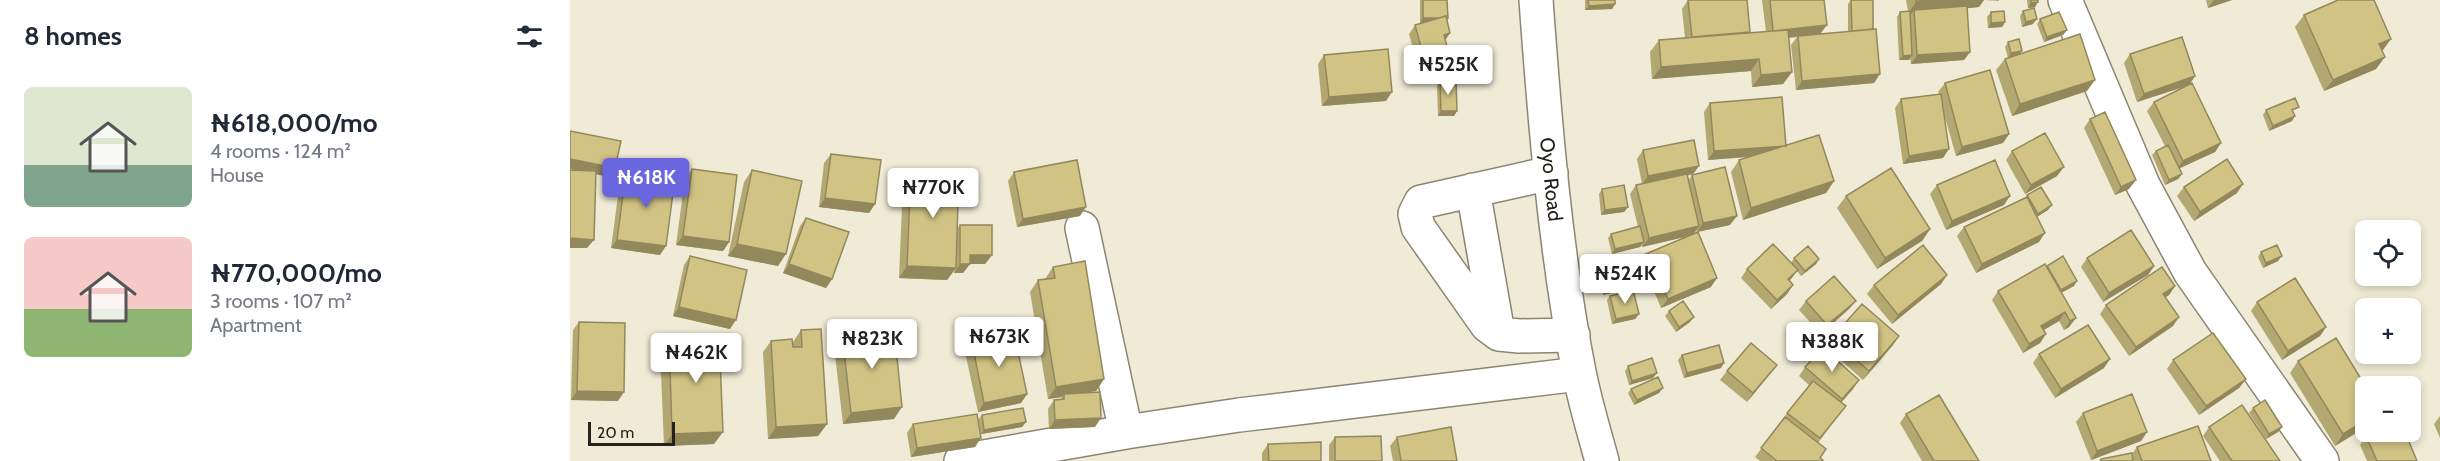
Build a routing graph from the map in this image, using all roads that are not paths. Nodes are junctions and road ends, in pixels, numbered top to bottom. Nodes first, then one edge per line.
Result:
1 (1536, 0) edge
2 (2065, 0) edge
3 (1551, 172) junction
4 (1473, 190) junction
5 (1082, 228) dead end
6 (1498, 334) junction
7 (1573, 335) junction
8 (1580, 374) junction
9 (1126, 432) junction
10 (961, 461) edge
11 (1602, 461) edge
12 (2322, 461) edge

1 - 3 main road, Oyo Road
2 - 12 main road
3 - 4 main road
3 - 7 main road, Oyo Road
4 - 6 main road
4 - 6 main road
5 - 9 main road
6 - 7 main road
7 - 8 main road, Oyo Road
8 - 9 main road
8 - 11 main road, Oyo Road
9 - 10 main road

